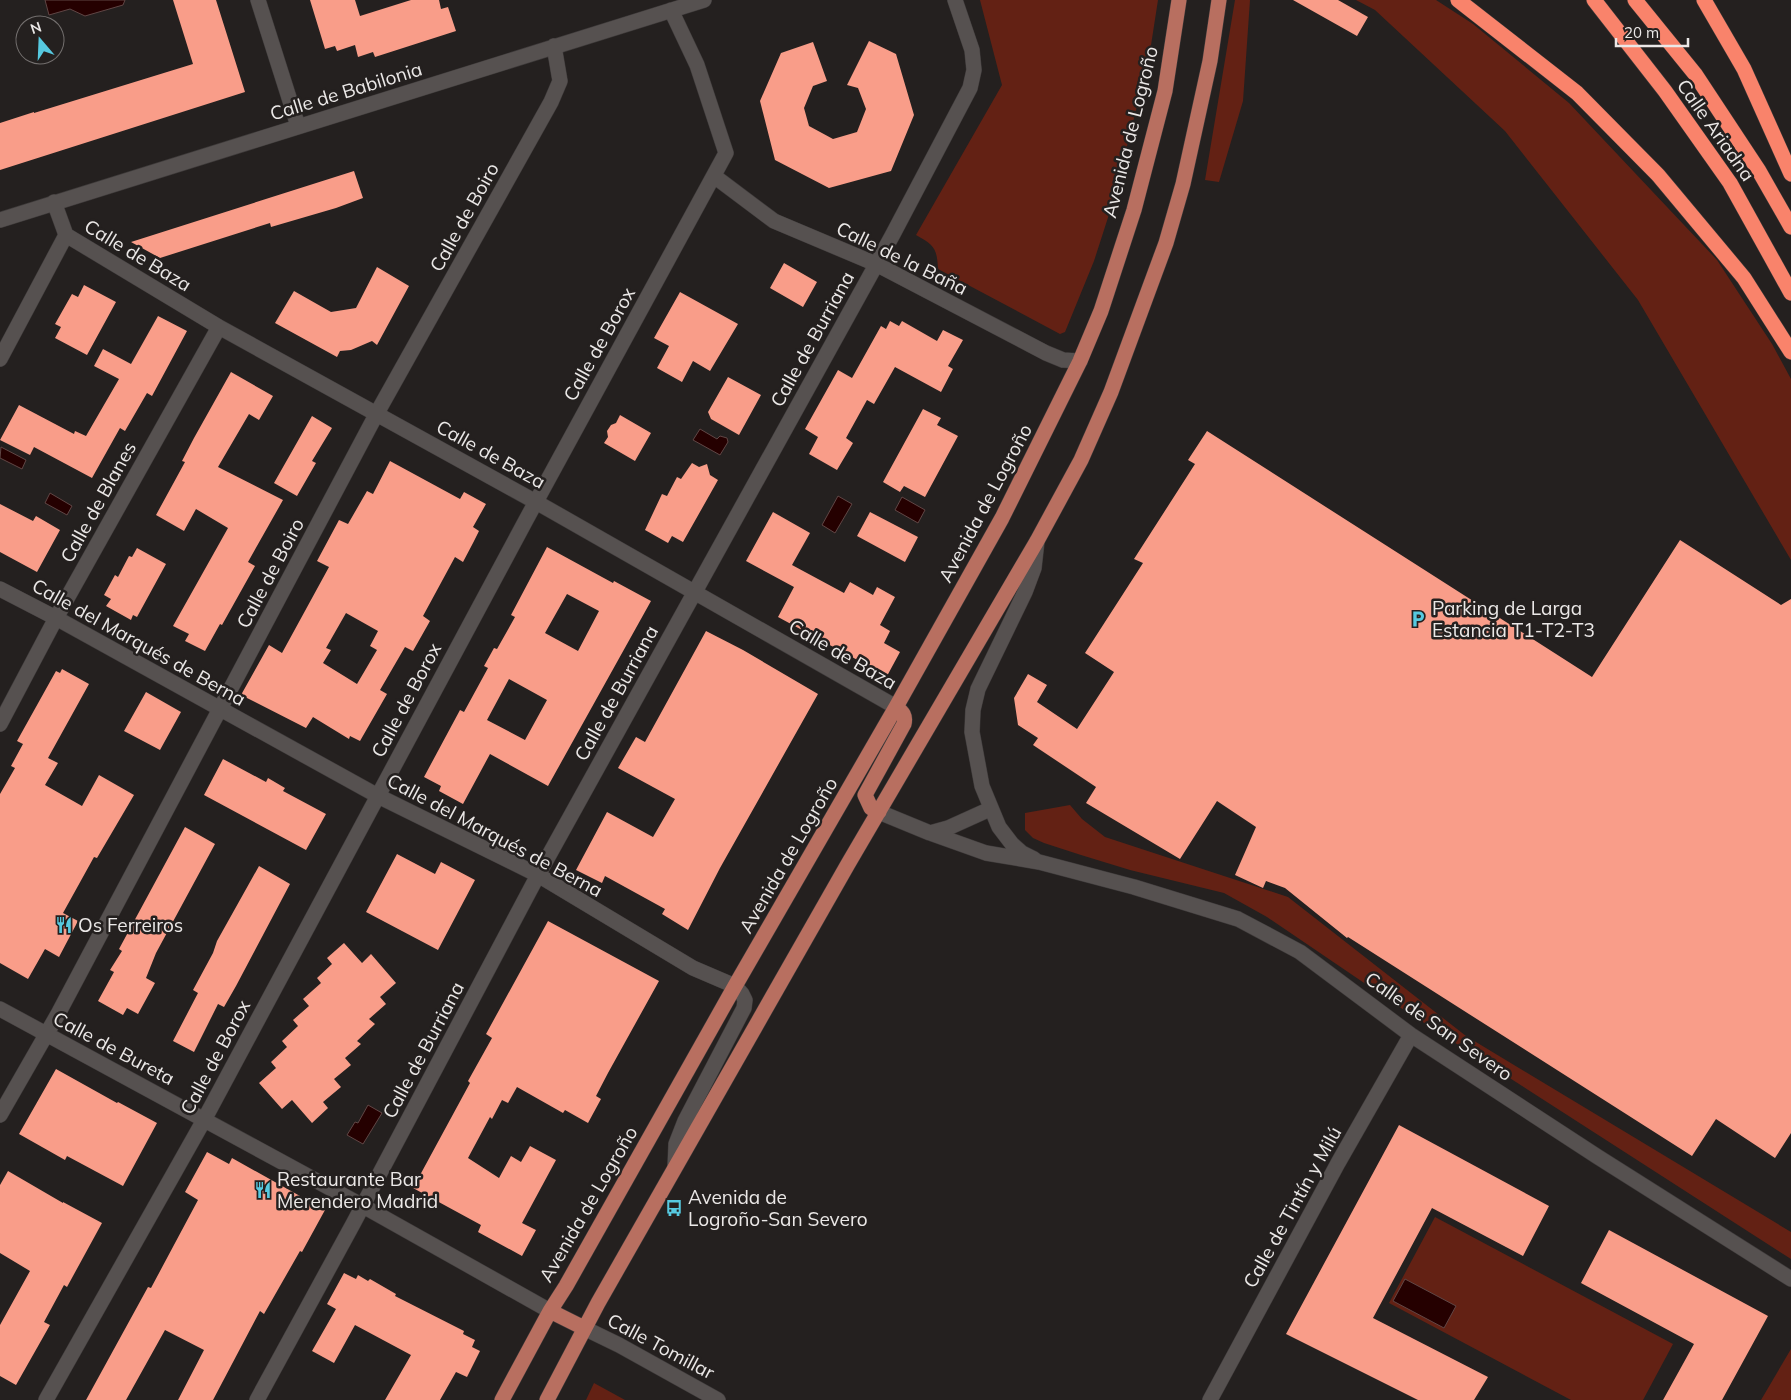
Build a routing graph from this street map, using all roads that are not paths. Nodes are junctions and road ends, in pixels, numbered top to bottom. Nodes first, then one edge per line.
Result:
1 (258, 0) edge
2 (704, 0) edge
3 (955, 0) edge
4 (1179, 0) edge
5 (1219, 0) edge
6 (1458, 0) edge
7 (1594, 0) edge
8 (1635, 0) edge
9 (1704, 0) edge
10 (671, 10) junction
11 (554, 46) junction
12 (298, 126) junction
13 (1791, 174) edge
14 (714, 176) junction
15 (54, 202) junction
16 (0, 220) edge
17 (1791, 227) edge
18 (66, 235) junction
19 (876, 264) junction
20 (1791, 292) edge
21 (219, 327) junction
22 (1791, 352) edge
23 (0, 359) edge
24 (1080, 361) junction
25 (377, 413) junction
26 (536, 502) junction
27 (1037, 541) junction
28 (0, 589) edge
29 (695, 592) junction
30 (56, 618) junction
31 (896, 707) junction
32 (220, 708) junction
33 (0, 724) edge
34 (378, 796) junction
35 (990, 809) junction
36 (879, 812) junction
37 (930, 833) junction
38 (1039, 862) junction
39 (538, 875) junction
40 (735, 986) junction
41 (0, 1009) edge
42 (46, 1034) junction
43 (1411, 1035) junction
44 (0, 1116) edge
45 (204, 1120) junction
46 (675, 1167) junction
47 (363, 1206) junction
48 (1791, 1279) edge
49 (550, 1311) junction
50 (584, 1328) junction
51 (46, 1400) edge
52 (257, 1400) edge
53 (502, 1400) edge
54 (547, 1400) edge
55 (718, 1400) edge
56 (1210, 1400) edge

1 - 12 street
2 - 10 street, Calle de Babilonia
3 - 19 street, Calle de Burriana
4 - 24 main road, Avenida de Logroño
5 - 27 main road
6 - 22 highway
7 - 20 highway, Calle Ariadna
8 - 17 highway, Calle Ariadna
9 - 13 highway
10 - 11 street, Calle de Babilonia
10 - 14 street, Calle de Borox
11 - 12 street, Calle de Babilonia
11 - 25 street, Calle de Boiro
12 - 15 street, Calle de Babilonia
14 - 19 street, Calle de la Baña
14 - 26 street, Calle de Borox
15 - 16 street, Calle de Babilonia
15 - 18 street
18 - 21 street, Calle de Baza
18 - 23 street
19 - 24 street, Calle de la Baña
19 - 29 street, Calle de Burriana
21 - 25 street, Calle de Baza
21 - 30 street, Calle de Blanes
24 - 31 main road, Avenida de Logroño
25 - 26 street, Calle de Baza
25 - 32 street, Calle de Boiro
26 - 29 street, Calle de Baza
26 - 34 street, Calle de Borox
27 - 35 street
27 - 36 main road
28 - 30 street, Calle del Marqués de Berna
29 - 31 street, Calle de Baza
29 - 39 street, Calle de Burriana
30 - 32 street, Calle del Marqués de Berna
30 - 33 street, Calle de Blanes
31 - 36 main road
31 - 40 main road, Avenida de Logroño
32 - 34 street, Calle del Marqués de Berna
32 - 42 street, Calle de Boiro
34 - 39 street, Calle del Marqués de Berna
34 - 45 street, Calle de Borox
35 - 37 street
35 - 38 street, Calle de San Severo
36 - 37 street, Calle de San Severo
36 - 46 main road
37 - 38 street, Calle de San Severo
38 - 43 street, Calle de San Severo
39 - 40 street, Calle del Marqués de Berna
39 - 47 street, Calle de Burriana
40 - 46 street
40 - 49 main road, Avenida de Logroño
41 - 42 street, Calle de Bureta
42 - 44 street, Calle de Boiro
42 - 45 street, Calle de Bureta
43 - 48 street, Calle de San Severo
43 - 56 street, Calle de Tintín y Milú
45 - 47 street, Calle de Bureta
45 - 51 street, Calle de Borox
46 - 50 main road
47 - 49 street, Calle de Bureta
47 - 52 street, Calle de Burriana
49 - 50 main road, Avenida de Logroño
49 - 53 main road, Avenida de Logroño
50 - 54 main road
50 - 55 street, Calle Tomillar

